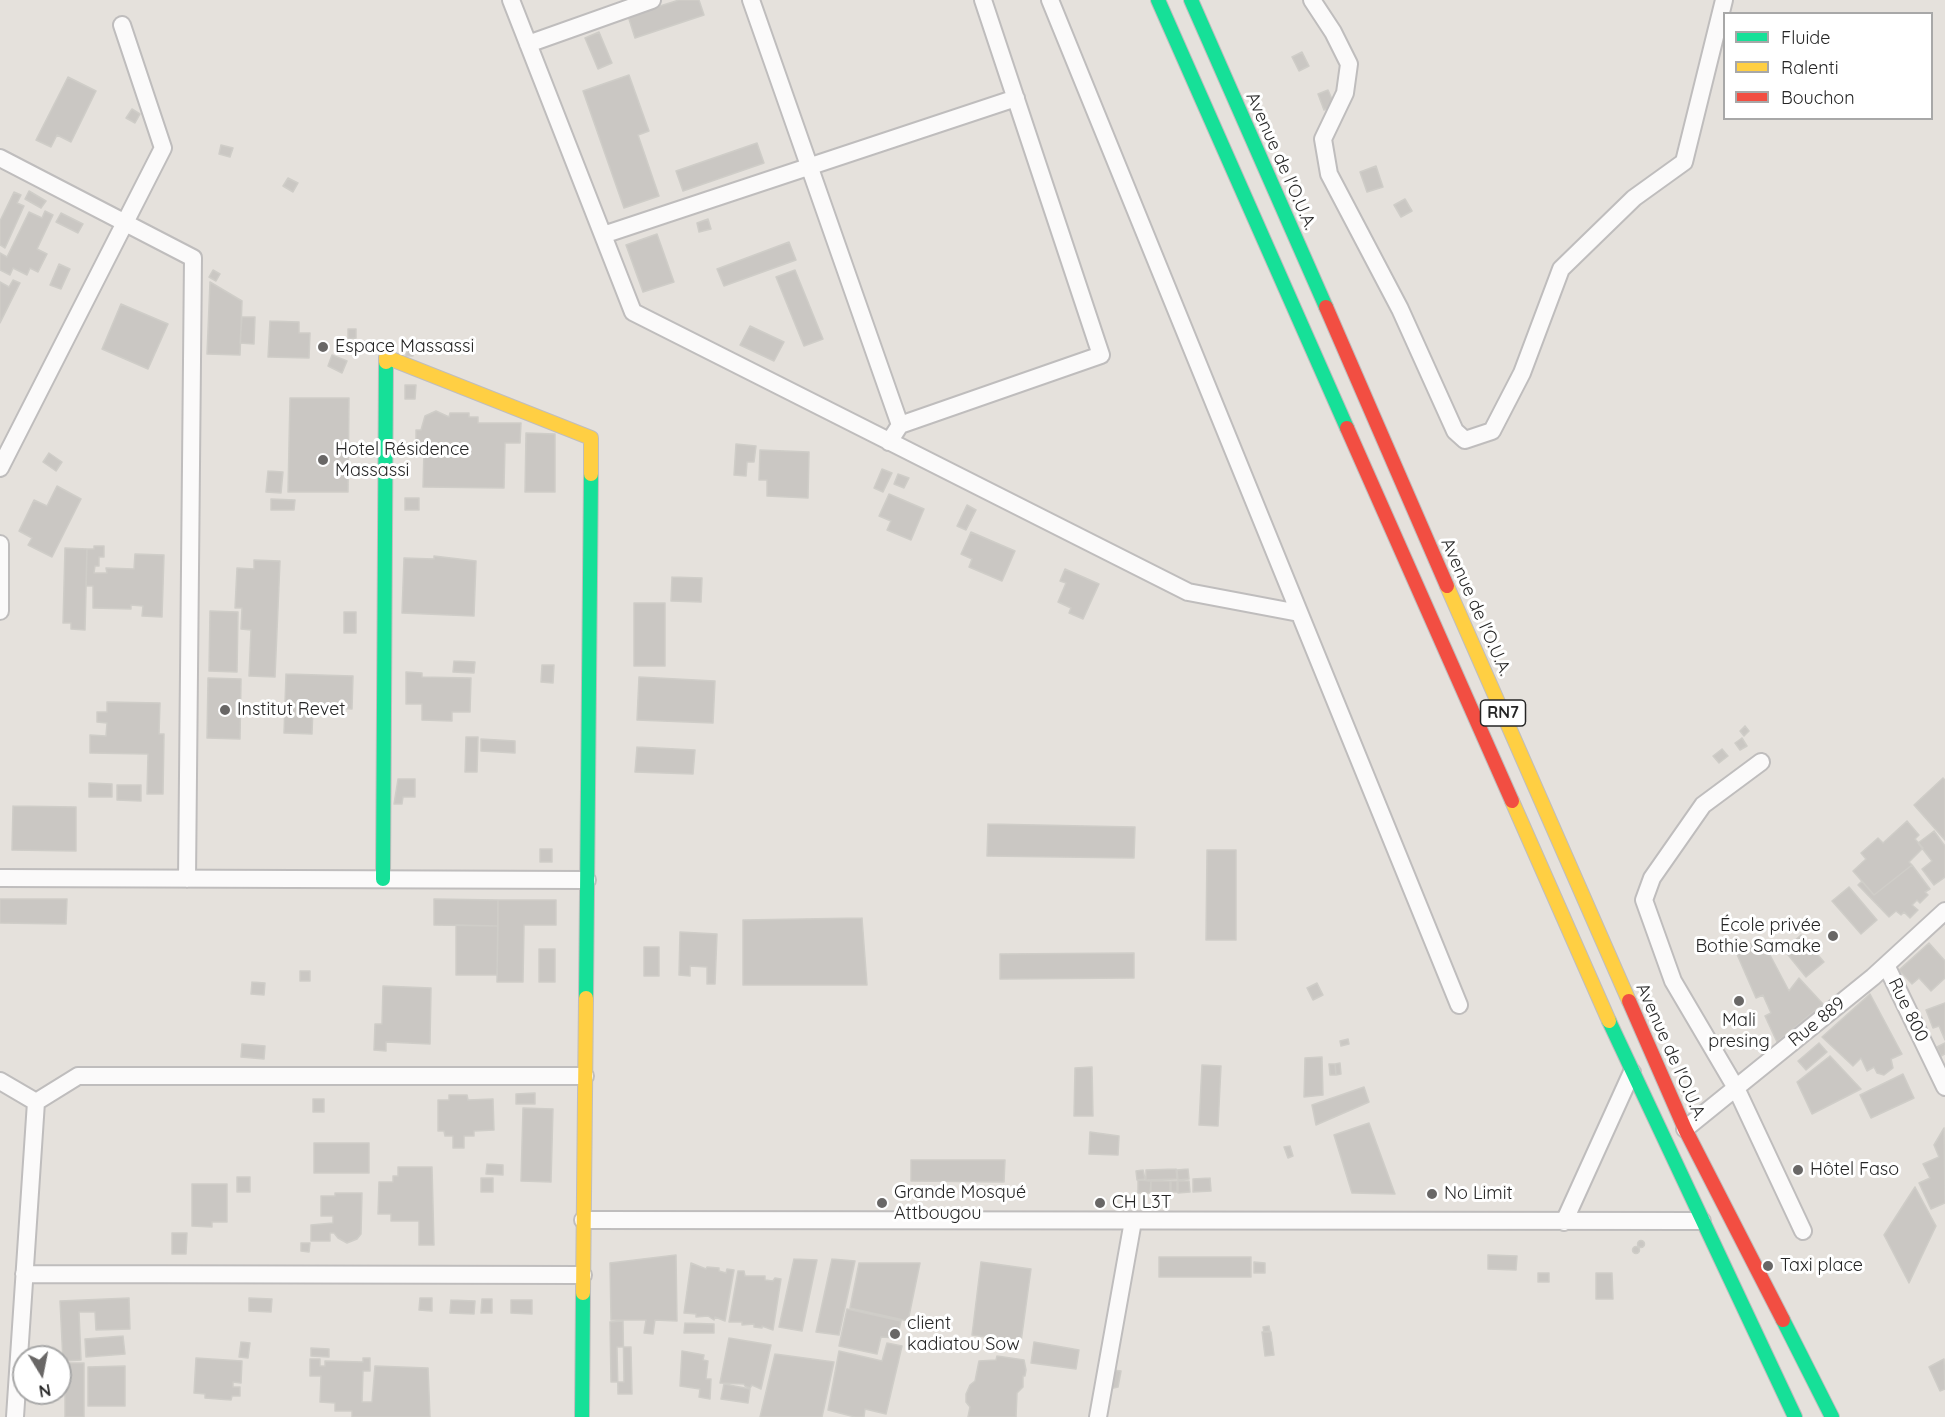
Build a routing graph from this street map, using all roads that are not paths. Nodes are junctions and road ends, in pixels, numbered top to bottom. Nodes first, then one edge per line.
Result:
1 (511, 0) edge
2 (652, 0) edge
3 (751, 0) edge
4 (983, 0) edge
5 (1050, 0) edge
6 (1158, 0) edge
7 (1191, 0) edge
8 (1312, 0) edge
9 (1724, 0) edge
10 (122, 25) dead end
11 (528, 44) junction
12 (1016, 98) junction
13 (0, 158) edge
14 (809, 166) junction
15 (125, 223) junction
16 (603, 235) junction
17 (900, 425) junction
18 (889, 442) junction
19 (0, 468) edge
20 (0, 544) edge
21 (0, 611) edge
22 (1299, 613) junction
23 (1761, 762) dead end
24 (0, 878) edge
25 (187, 879) junction
26 (383, 879) junction
27 (587, 880) junction
28 (1945, 911) edge
29 (1886, 965) junction
30 (1459, 1005) dead end
31 (1632, 1072) junction
32 (585, 1076) junction
33 (0, 1081) edge
34 (1736, 1088) junction
35 (1945, 1088) edge
36 (36, 1102) junction
37 (1685, 1129) junction
38 (584, 1220) junction
39 (1133, 1221) junction
40 (1702, 1221) junction
41 (1564, 1222) junction
42 (1803, 1231) dead end
43 (24, 1274) junction
44 (583, 1275) junction
45 (15, 1417) edge
46 (582, 1417) edge
47 (1098, 1417) edge
48 (1795, 1417) edge
49 (1832, 1417) edge

1 - 11 street
2 - 11 street
3 - 14 street
4 - 12 street
5 - 22 street
6 - 31 main road, RN7
7 - 37 main road, Avenue de l'O.U.A. / RN7
8 - 9 street
10 - 15 street
11 - 16 street
12 - 14 street
12 - 17 street
13 - 15 street
14 - 16 street
14 - 17 street
15 - 19 street
15 - 25 street
16 - 18 street
17 - 18 street
18 - 22 street
20 - 21 street
22 - 30 street
23 - 34 street
24 - 25 street
25 - 26 street
26 - 27 street
26 - 27 main road
27 - 32 main road
28 - 29 street, Rue 889
29 - 34 street, Rue 889
29 - 35 street, Rue 800
31 - 40 main road, RN7
31 - 41 street
32 - 36 street
32 - 38 main road
33 - 36 street
34 - 37 street, Rue 889
34 - 42 street
36 - 43 street
37 - 49 main road, Avenue de l'O.U.A. / RN7
38 - 39 street
38 - 44 main road
39 - 41 street
39 - 47 street
40 - 41 street
40 - 48 main road, RN7
43 - 44 street
43 - 45 street
44 - 46 main road

